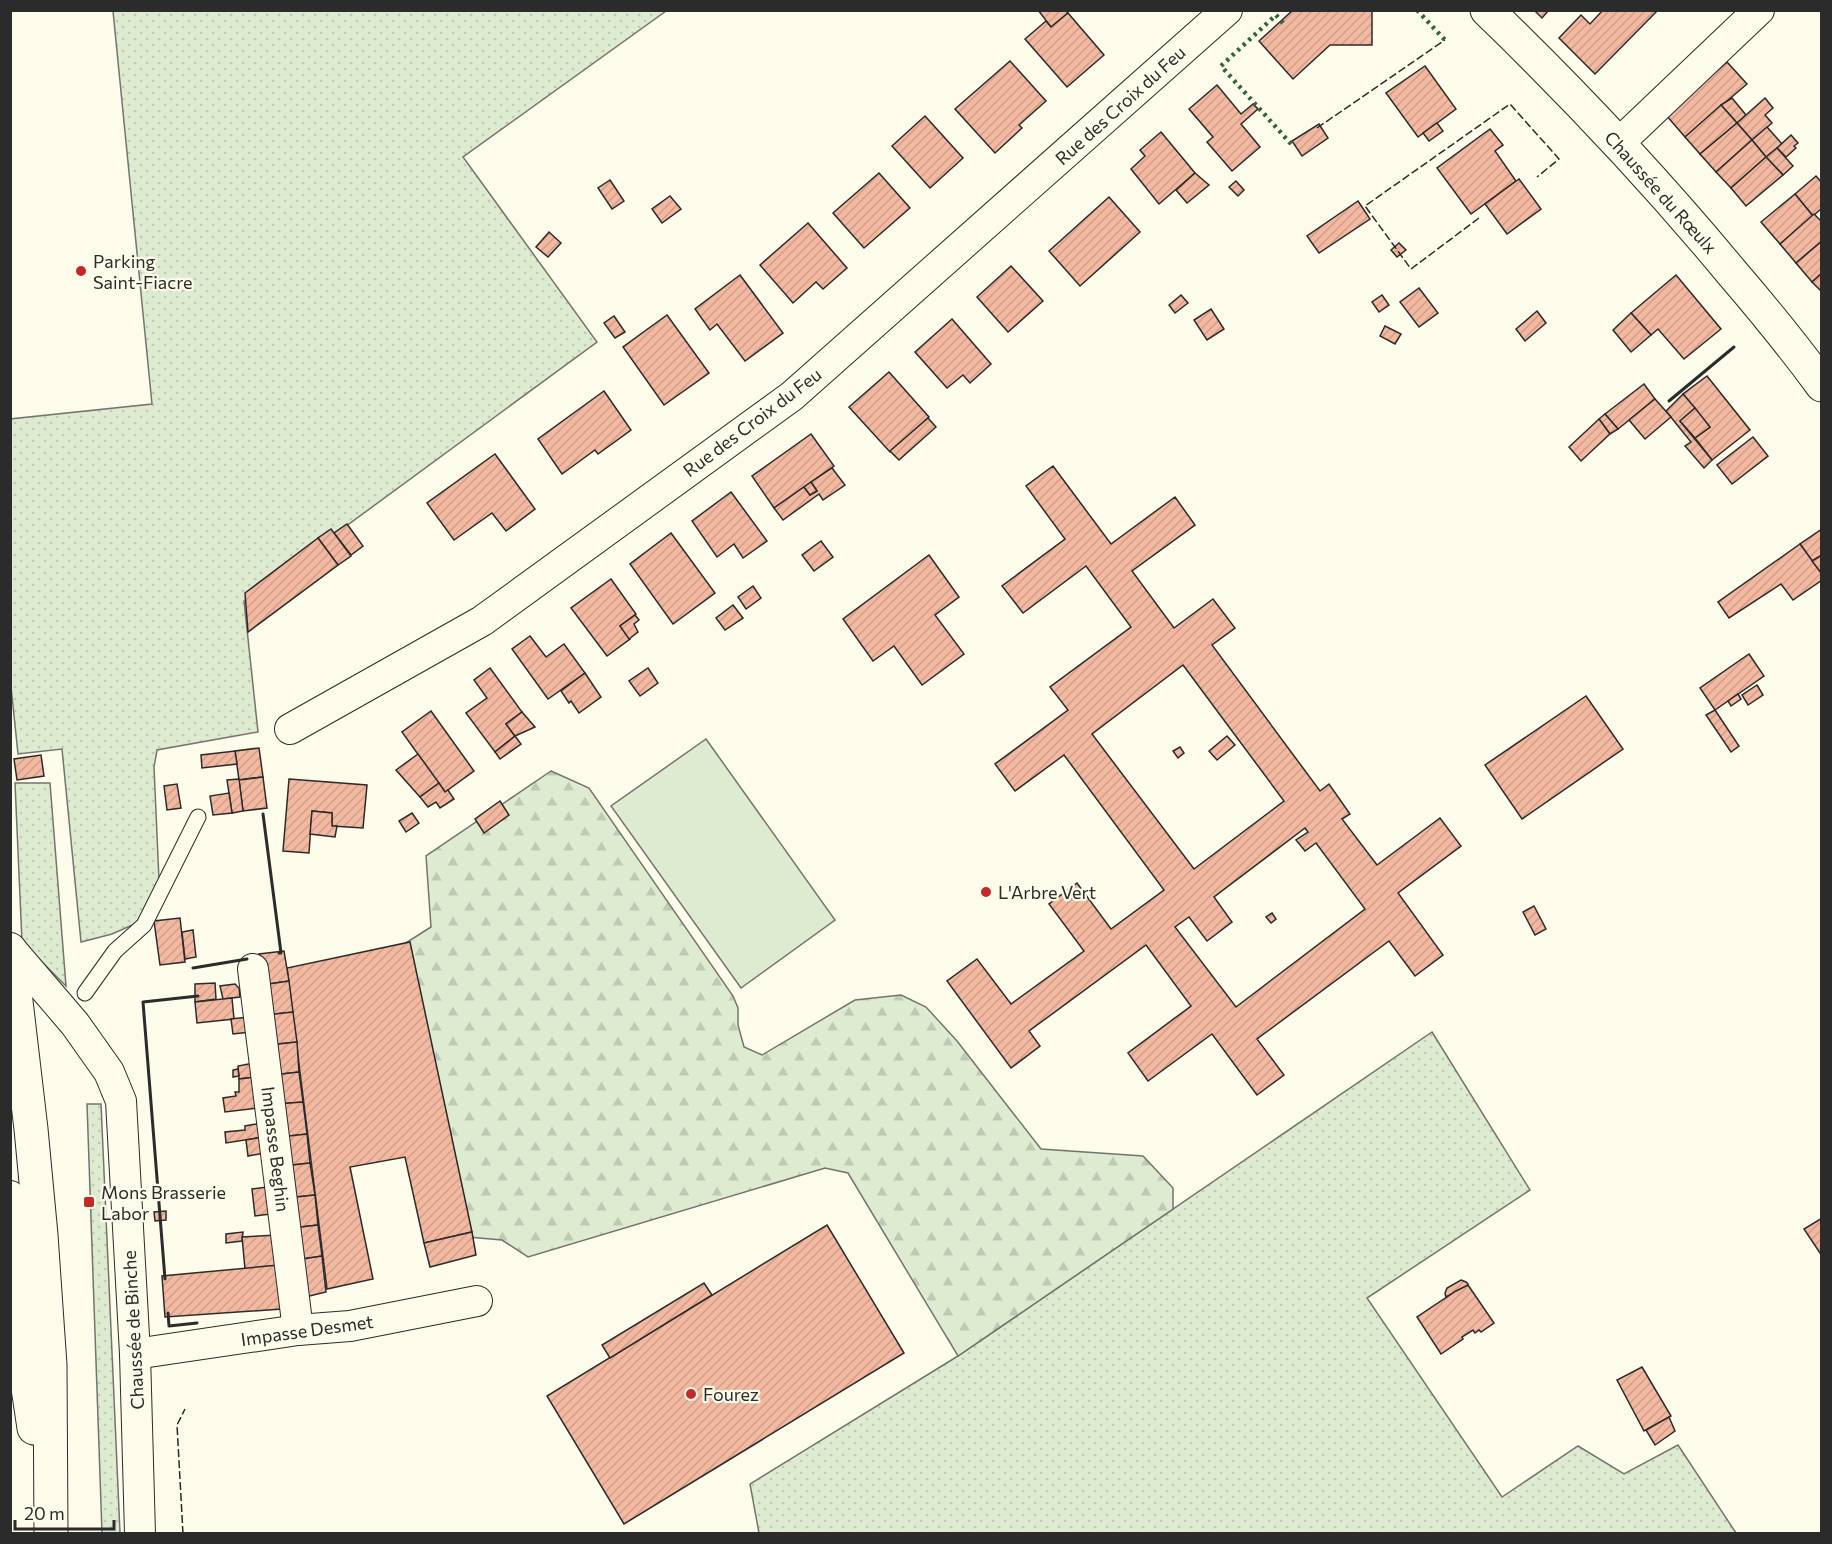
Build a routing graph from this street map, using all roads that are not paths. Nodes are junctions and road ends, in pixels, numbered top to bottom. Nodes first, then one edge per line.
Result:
1 (1227, 10) edge
2 (1487, 10) edge
3 (1758, 10) edge
4 (1619, 143) junction
5 (1821, 385) edge
6 (290, 729) dead end
7 (198, 817) dead end
8 (10, 949) edge
9 (253, 969) dead end
10 (85, 993) dead end
11 (10, 1196) edge
12 (10, 1267) edge
13 (477, 1301) dead end
14 (298, 1330) junction
15 (135, 1354) junction
16 (50, 1365) junction
17 (50, 1533) edge
18 (140, 1533) edge

1 - 6 street, Rue des Croix du Feu
2 - 4 main road, Chaussée du Rœulx
3 - 4 street
4 - 5 main road, Chaussée du Rœulx
7 - 10 lane
8 - 15 street, Chaussée de Binche
8 - 16 main road, Chaussée de Binche
9 - 14 street, Impasse Beghin
11 - 16 street, Chaussée de Binche
12 - 17 main road, Chaussée de Binche
13 - 14 street, Impasse Desmet
14 - 15 street, Impasse Desmet
15 - 18 street, Chaussée de Binche
16 - 17 main road, Chaussée de Binche

